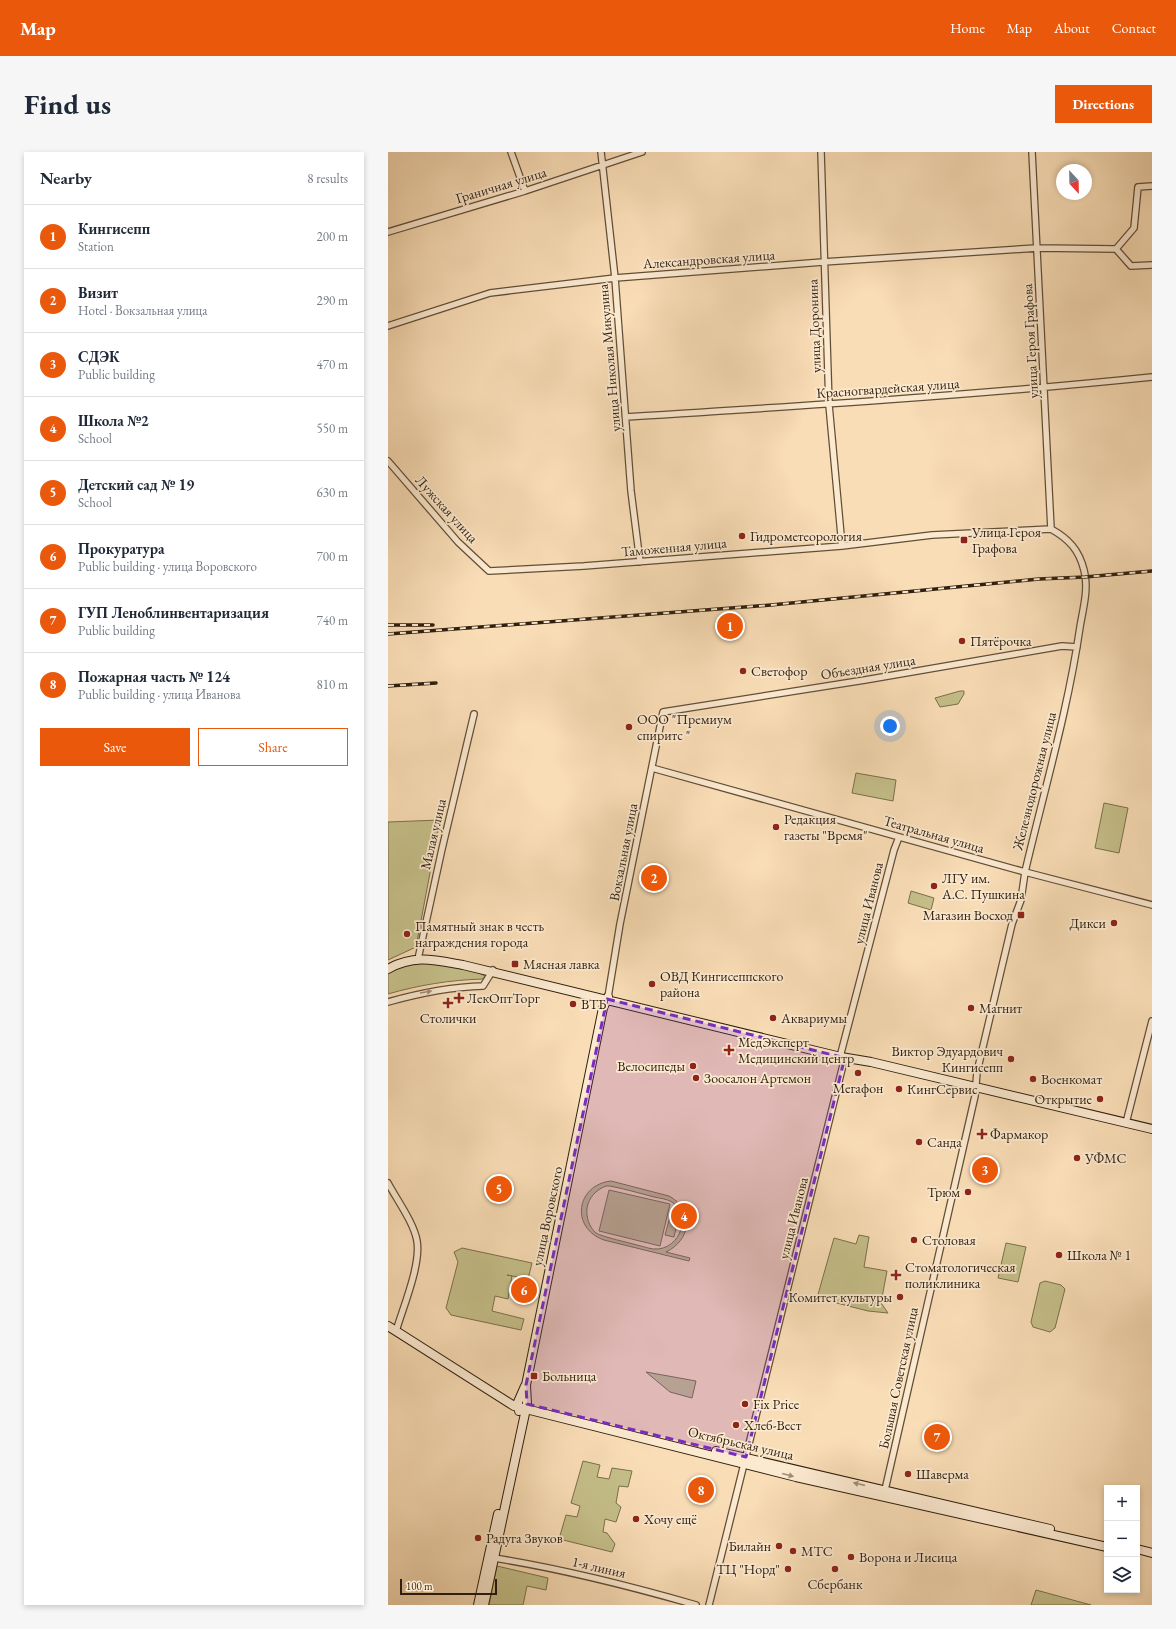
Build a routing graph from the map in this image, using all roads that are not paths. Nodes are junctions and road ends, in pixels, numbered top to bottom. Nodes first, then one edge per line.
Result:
1 (511, 152) edge
2 (601, 152) edge
3 (642, 152) edge
4 (821, 152) edge
5 (1032, 152) edge
6 (602, 166) junction
7 (1152, 186) edge
8 (525, 191) junction
9 (388, 232) edge
10 (1037, 248) junction
11 (1116, 249) junction
12 (823, 262) junction
13 (1152, 265) edge
14 (615, 278) junction
15 (388, 326) edge
16 (1152, 377) edge
17 (1045, 388) junction
18 (829, 405) junction
19 (626, 417) junction
20 (388, 461) edge
21 (1051, 529) junction
22 (842, 546) junction
23 (640, 562) junction
24 (489, 571) joint
25 (1077, 647) junction
26 (663, 712) joint
27 (474, 714) dead end
28 (652, 768) junction
29 (899, 837) junction
30 (1025, 872) junction
31 (1152, 905) edge
32 (418, 958) junction
33 (388, 966) edge
34 (388, 970) edge
35 (493, 971) junction
36 (607, 998) junction
37 (388, 1002) edge
38 (1152, 1022) edge
39 (841, 1055) junction
40 (976, 1086) junction
41 (1126, 1121) junction
42 (1152, 1126) edge
43 (1152, 1129) edge
44 (388, 1184) edge
45 (388, 1322) edge
46 (388, 1326) edge
47 (397, 1328) junction
48 (522, 1405) junction
49 (745, 1460) junction
50 (885, 1490) junction
51 (1104, 1541) edge
52 (1104, 1546) edge
53 (1140, 1550) edge
54 (1152, 1553) edge
55 (1140, 1555) edge
56 (1152, 1557) edge
57 (494, 1558) junction
58 (478, 1605) edge
59 (484, 1605) edge
60 (696, 1605) edge
61 (709, 1605) edge

1 - 8 street
2 - 6 street, улица Николая Микулина
3 - 6 street, Граничная улица
4 - 12 street, улица Доронина
5 - 10 street, улица Героя Графова
6 - 8 street, Граничная улица
6 - 14 street, улица Николая Микулина
7 - 11 street
8 - 9 street, Граничная улица
10 - 11 street, Александровская улица
10 - 12 street, Александровская улица
10 - 17 street, улица Героя Графова
11 - 13 street
12 - 14 street, Александровская улица
12 - 18 street, улица Доронина
14 - 15 street, Александровская улица
14 - 19 street, улица Николая Микулина
16 - 17 street, Красногвардейская улица
17 - 18 street, Красногвардейская улица
17 - 21 street, улица Героя Графова
18 - 19 street, Красногвардейская улица
18 - 22 street, улица Доронина
19 - 23 street, улица Николая Микулина
20 - 24 street, Лужская улица
21 - 22 street, Таможенная улица
21 - 25 street, Железнодорожная улица
22 - 23 street, Таможенная улица
23 - 24 street, Таможенная улица
25 - 26 street, Объездная улица
25 - 30 street, Железнодорожная улица
26 - 28 street, Вокзальная улица
27 - 32 street, Малая улица
28 - 29 street, Театральная улица
28 - 36 street, Вокзальная улица
29 - 30 street, Театральная улица
29 - 39 street, улица Иванова
30 - 31 street, Театральная улица
30 - 40 street, Железнодорожная улица
32 - 33 street
32 - 34 street
32 - 35 street
35 - 36 street
37 -> 35 street
36 - 39 street
36 - 48 street, улица Воровского
38 - 41 street
39 - 40 street
39 - 49 street, улица Иванова
40 - 41 street
40 - 50 street, Большая Советская улица
41 - 42 street
41 - 43 street
44 - 47 street
45 - 47 street, Октябрьская улица
46 - 48 street
47 - 48 street, Октябрьская улица
48 - 49 street, Октябрьская улица
48 - 57 street, улица Воровского
48 - 58 street
50 -> 49 street, Октябрьская улица
49 -> 52 street
49 - 61 street, улица Иванова
50 - 51 street, Октябрьская улица
53 - 54 street
55 - 56 street
57 - 59 street, улица Воровского
57 - 60 street, 1-я линия

